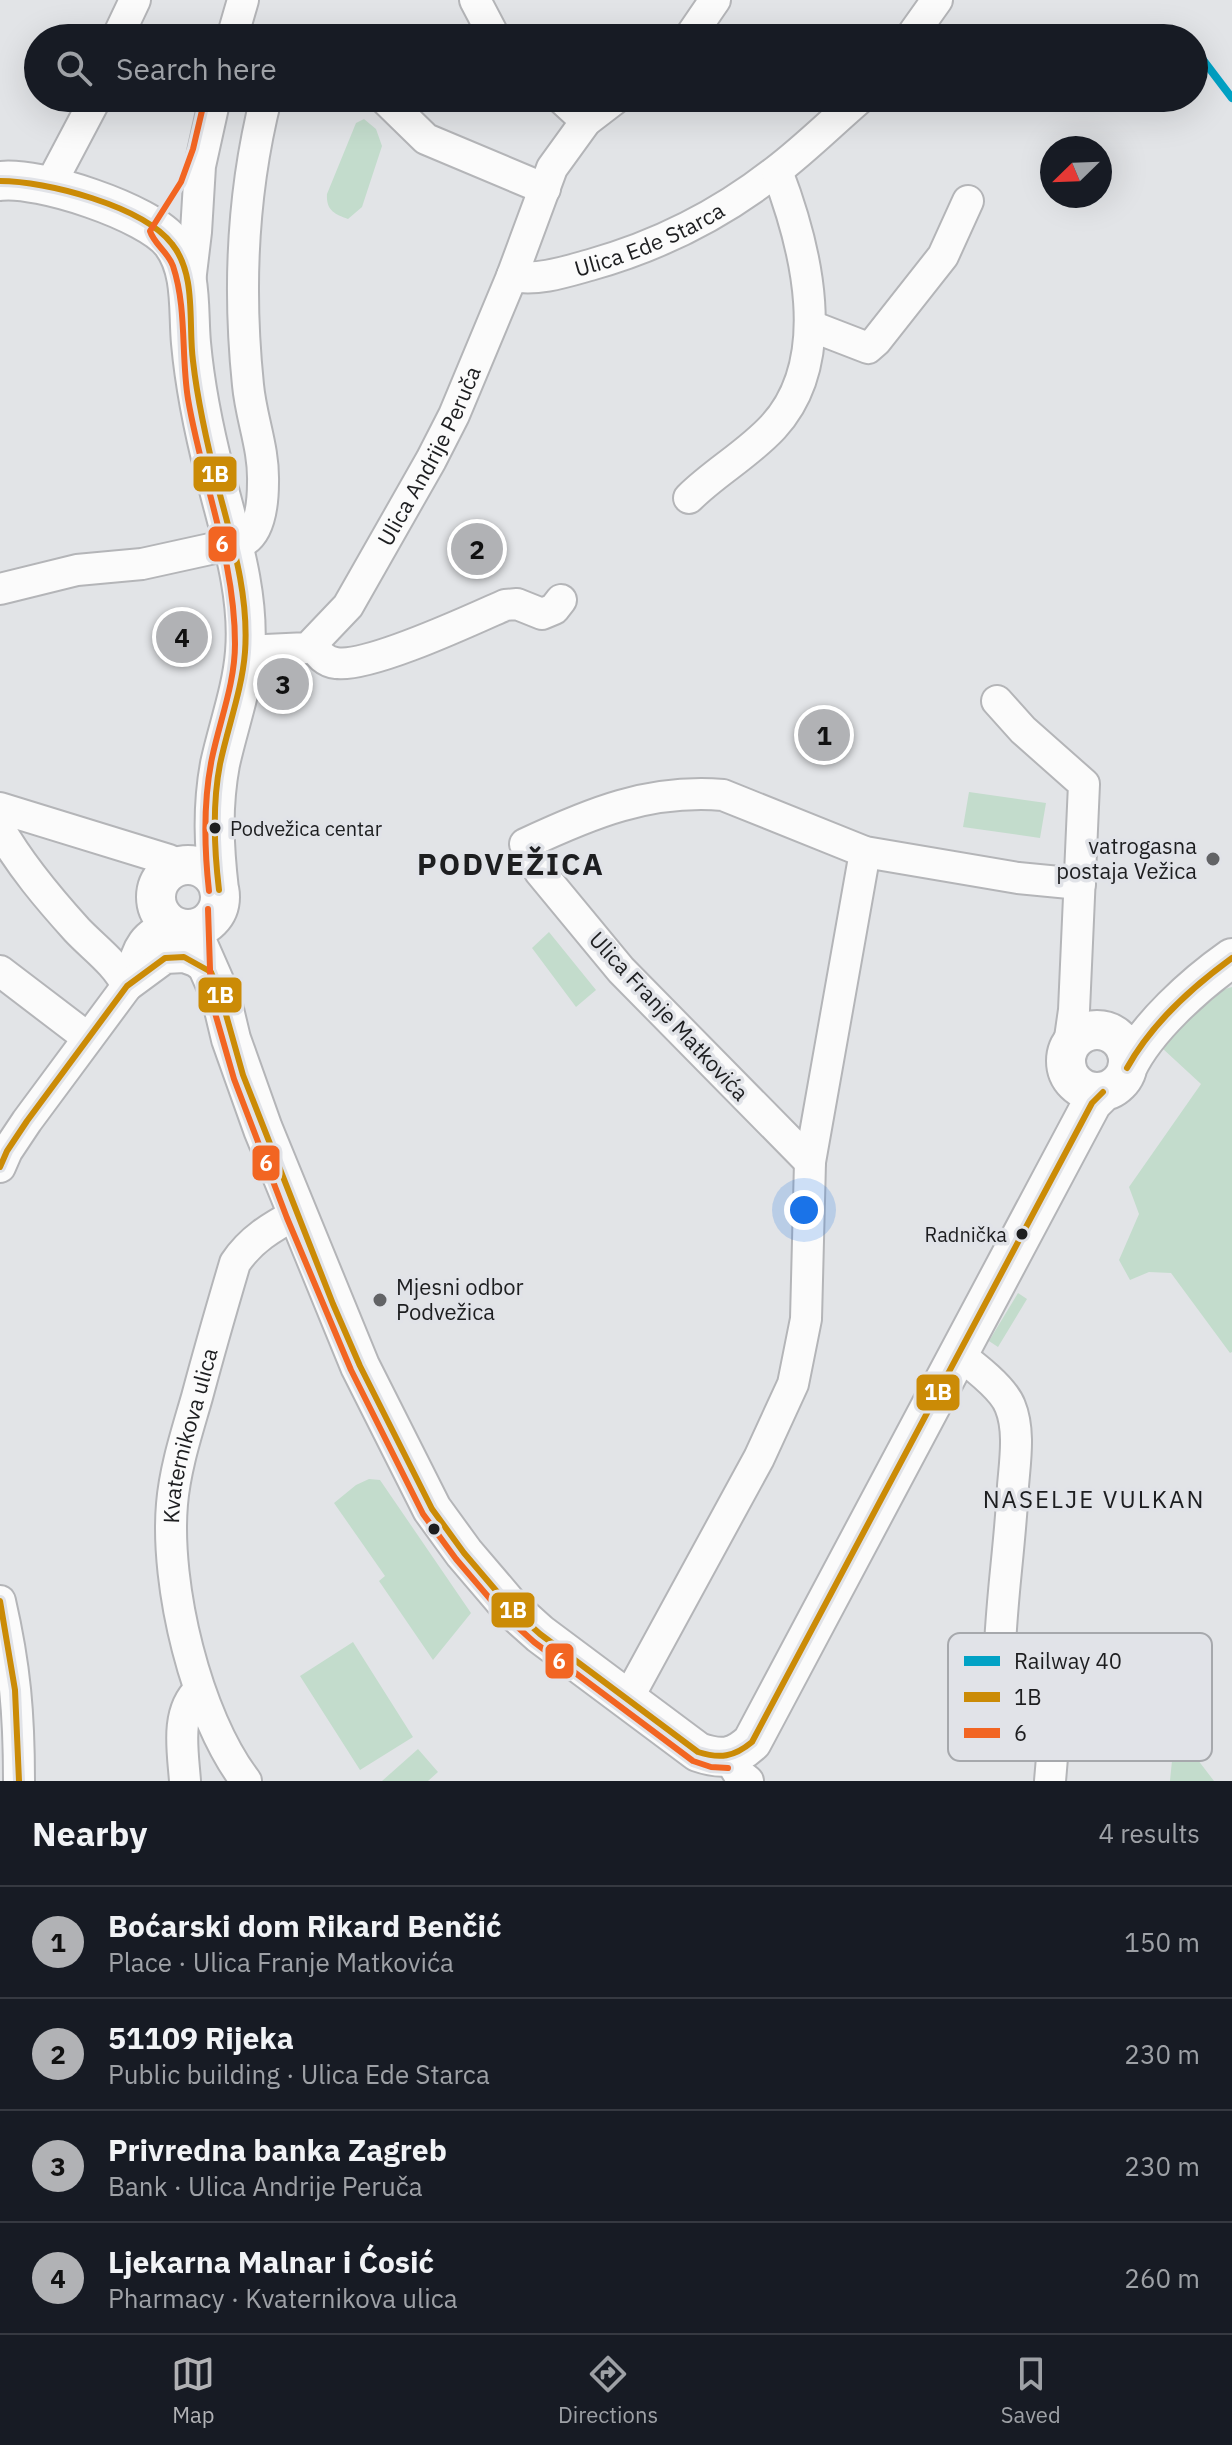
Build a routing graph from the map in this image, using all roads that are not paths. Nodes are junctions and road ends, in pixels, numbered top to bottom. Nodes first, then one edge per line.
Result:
1 (135, 0) edge
2 (243, 0) edge
3 (475, 0) edge
4 (715, 0) edge
5 (937, 0) edge
6 (124, 24) edge
7 (236, 24) edge
8 (488, 24) edge
9 (699, 24) edge
10 (920, 24) edge
11 (89, 112) edge
12 (212, 112) edge
13 (263, 112) edge
14 (398, 112) edge
15 (576, 112) edge
16 (598, 112) edge
17 (844, 112) edge
18 (586, 121) junction
19 (200, 166) junction
20 (777, 171) junction
21 (0, 181) edge
22 (49, 187) junction
23 (545, 189) junction
24 (968, 201) dead end
25 (160, 231) junction
26 (512, 276) junction
27 (188, 291) junction
28 (811, 326) junction
29 (689, 498) dead end
30 (233, 543) junction
31 (0, 589) edge
32 (561, 600) dead end
33 (312, 645) junction
34 (245, 651) junction
35 (997, 701) dead end
36 (0, 808) edge
37 (213, 818) junction
38 (0, 829) edge
39 (865, 852) junction
40 (176, 863) junction
41 (1080, 884) junction
42 (218, 899) junction
43 (177, 927) junction
44 (1232, 958) edge
45 (0, 971) edge
46 (216, 985) junction
47 (127, 986) junction
48 (88, 1038) junction
49 (1101, 1051) junction
50 (810, 1162) junction
51 (0, 1167) edge
52 (296, 1214) junction
53 (958, 1354) junction
54 (0, 1601) edge
55 (999, 1633) edge
56 (199, 1690) junction
57 (627, 1700) junction
58 (10, 1718) edge
59 (1052, 1761) edge
60 (736, 1773) edge
61 (19, 1781) edge
62 (185, 1781) edge
63 (246, 1781) edge
64 (1050, 1781) edge

1 - 6 street
2 - 7 street
3 - 8 street
4 - 9 street
5 - 10 street
11 - 22 street
12 - 19 street
13 - 30 street
14 - 23 street
15 - 18 street
16 - 18 street, Ulica Andrije Peruča
17 - 20 street, Ulica Ede Starca
18 - 23 street, Ulica Andrije Peruča
19 - 25 street
19 - 27 street
20 - 26 street, Ulica Ede Starca
20 - 28 street
21 - 22 main road
22 - 25 main road
23 - 26 street, Ulica Andrije Peruča
24 - 28 street
25 - 27 main road
26 - 33 street, Ulica Andrije Peruča
27 - 30 main road
28 - 29 street
30 - 31 street
30 - 34 main road
32 - 33 street
33 - 34 street
34 - 37 main road
35 - 41 street
36 - 40 street
37 - 40 main road
37 - 42 main road
38 - 47 street
39 - 41 street, Ulica Franje Matkovića
39 - 50 street
39 - 50 street, Ulica Franje Matkovića
40 - 42 main road
40 - 43 main road
41 - 49 street
42 - 43 main road
42 - 46 main road
43 - 46 main road
43 - 47 street
44 - 49 main road
45 - 48 street
46 - 47 street
46 - 52 main road
47 - 48 street
48 - 51 street
49 - 53 main road
50 - 57 street
52 - 56 street, Kvaternikova ulica
52 - 57 main road
53 - 55 street
53 - 60 main road
54 - 58 street
56 - 62 street
56 - 63 street, Kvaternikova ulica
57 - 60 main road
58 - 61 street
59 - 64 street

